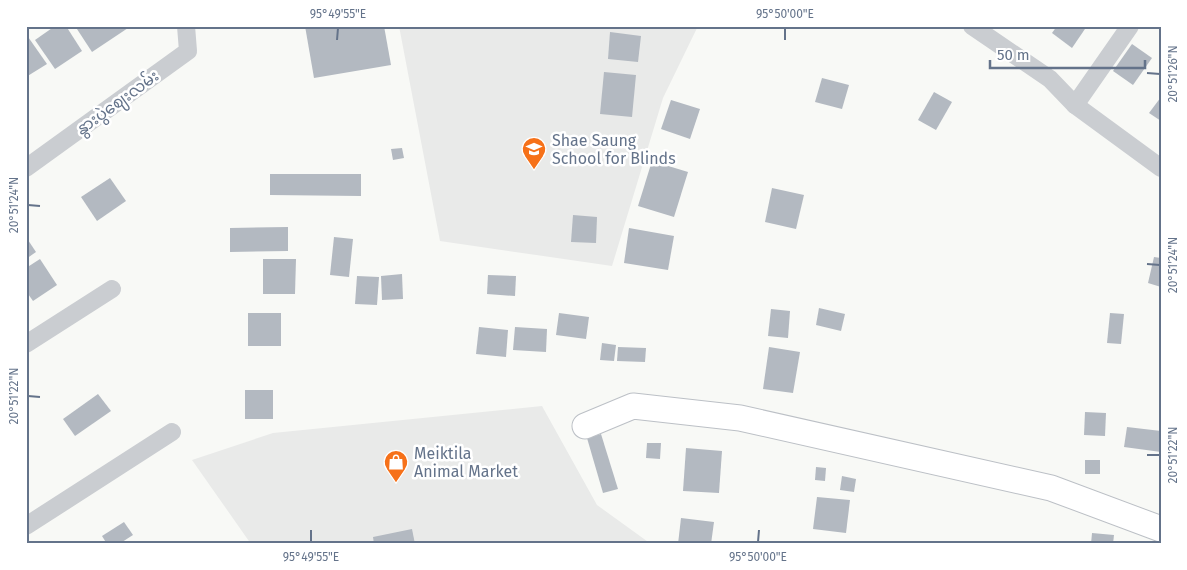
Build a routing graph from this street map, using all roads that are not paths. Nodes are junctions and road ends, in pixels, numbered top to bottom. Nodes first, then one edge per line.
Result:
1 (186, 26) edge
2 (972, 26) edge
3 (1130, 26) edge
4 (1075, 105) junction
5 (26, 168) edge
6 (1161, 168) edge
7 (112, 289) dead end
8 (26, 344) edge
9 (586, 426) dead end
10 (172, 432) dead end
11 (26, 526) edge
12 (1161, 529) edge

1 - 5 street, နွားပွဲဈေးလမ်း
2 - 4 street
3 - 4 street
4 - 6 street
7 - 8 street
9 - 12 street
10 - 11 street

